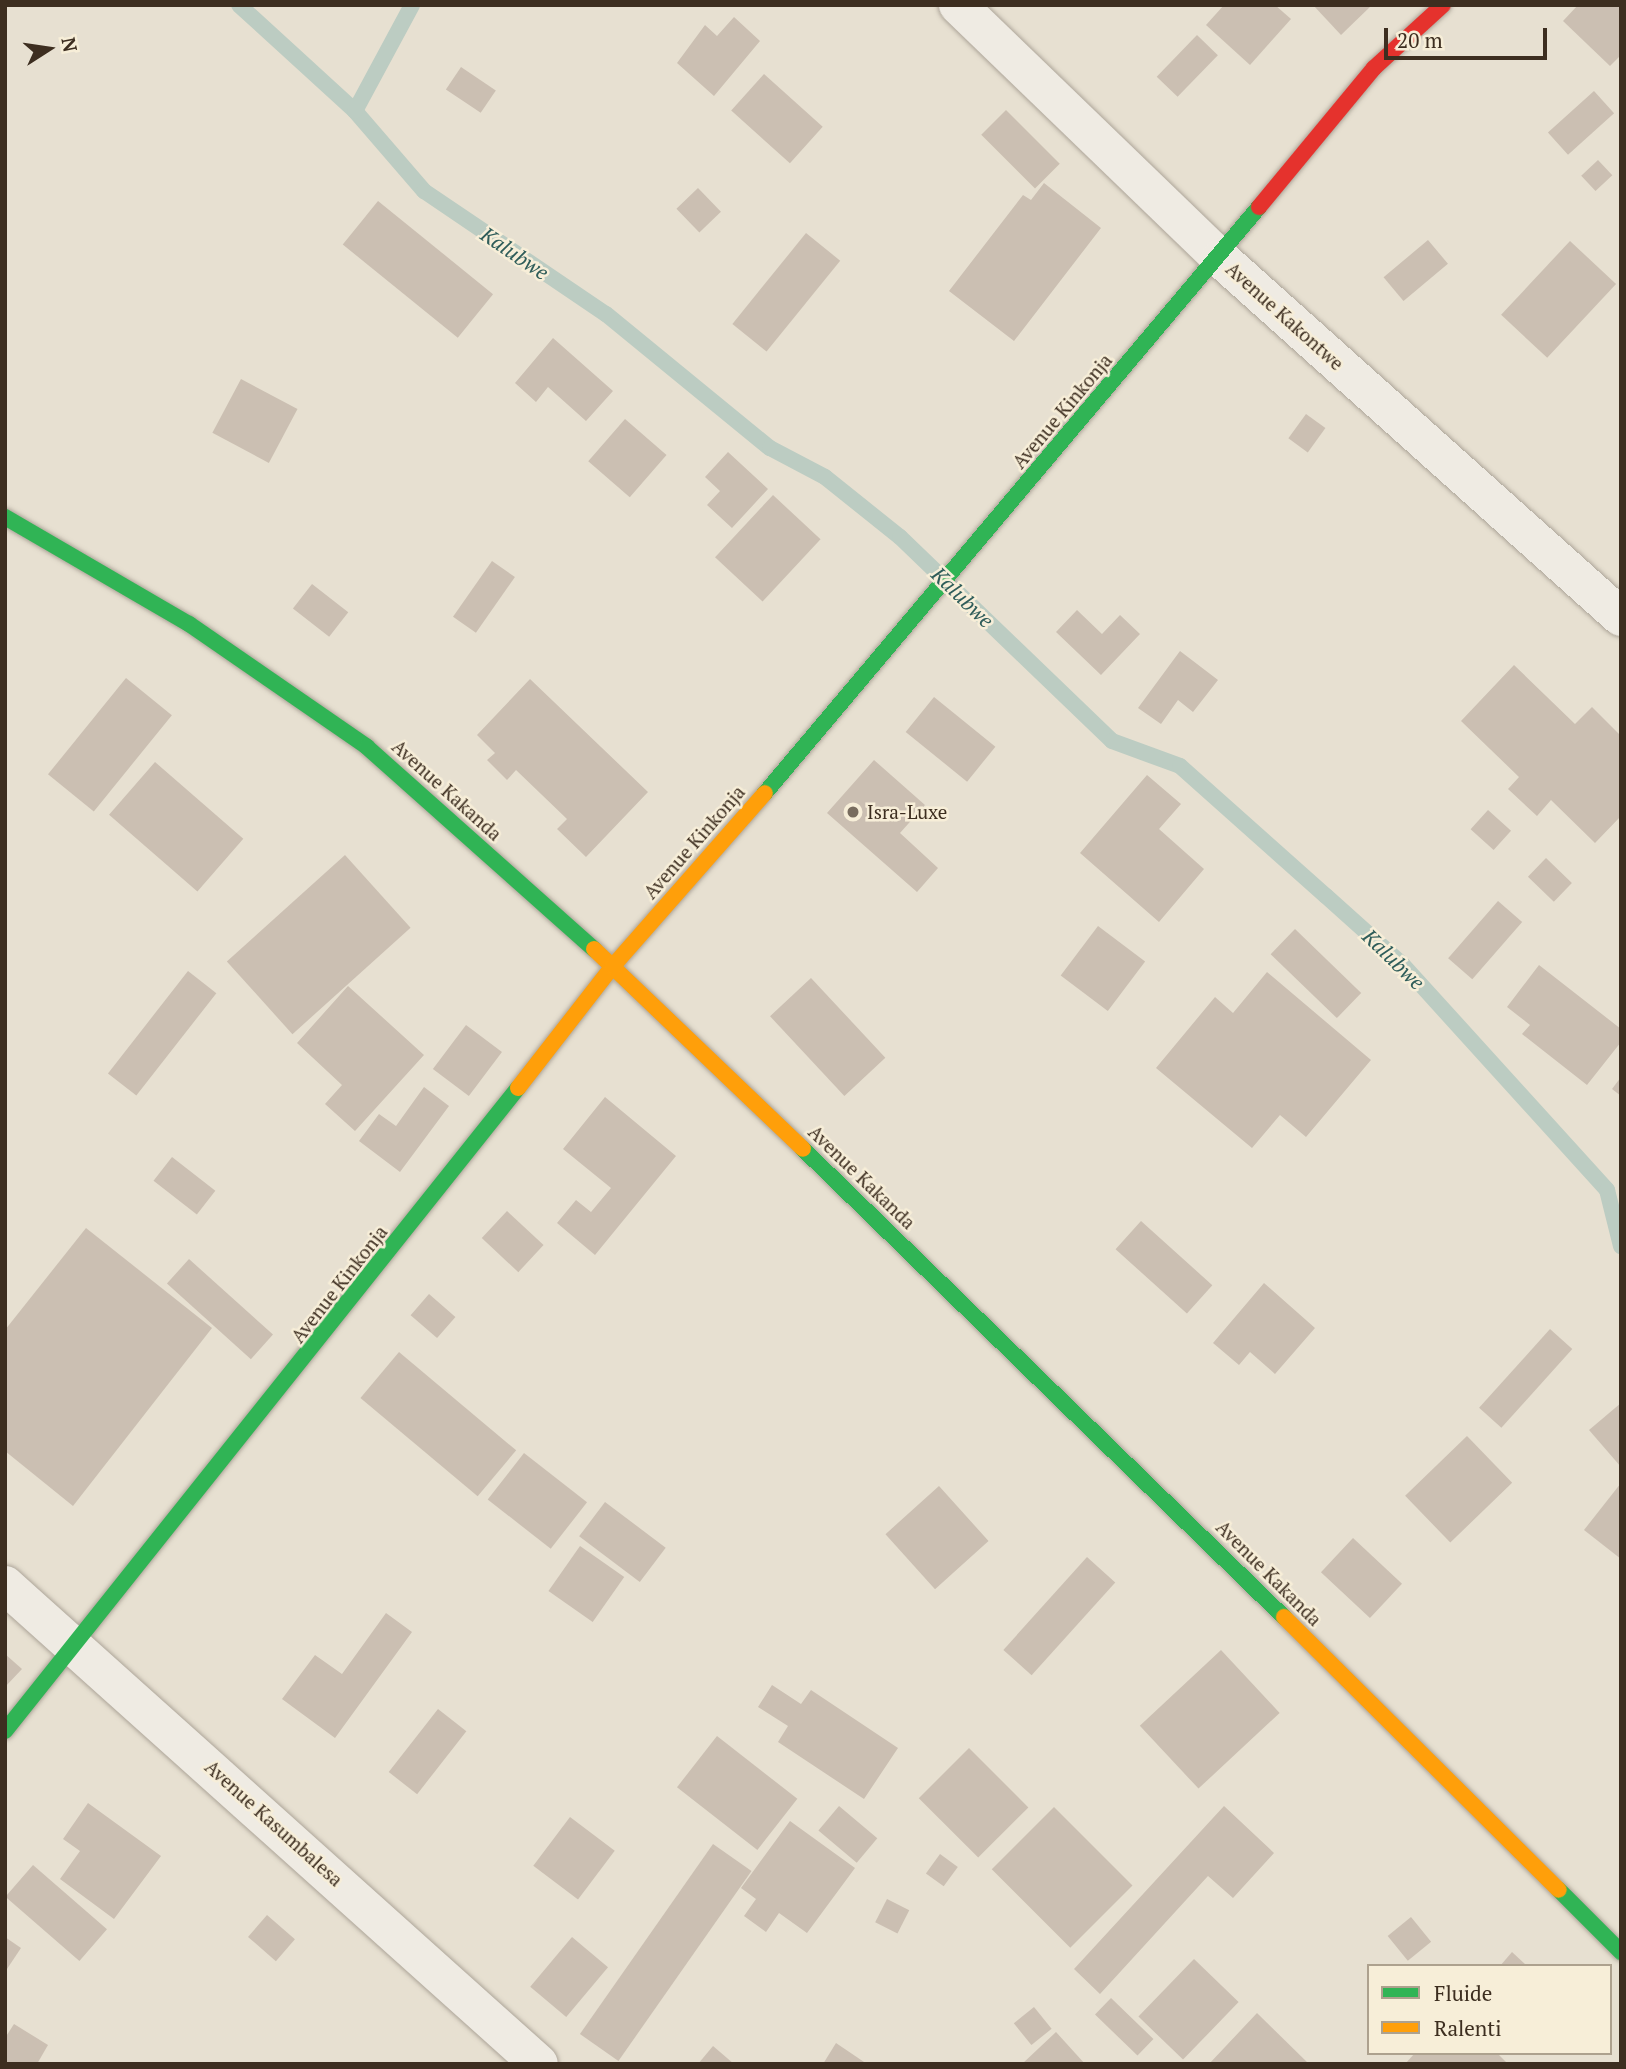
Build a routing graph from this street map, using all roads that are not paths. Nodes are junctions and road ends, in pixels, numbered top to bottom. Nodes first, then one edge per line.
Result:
1 (958, 5) edge
2 (1443, 5) edge
3 (1220, 258) junction
4 (5, 517) edge
5 (1621, 617) edge
6 (613, 966) junction
7 (5, 1585) edge
8 (77, 1644) junction
9 (5, 1731) edge
10 (1621, 1952) edge
11 (539, 2064) edge

1 - 3 street, Avenue Kakontwe
2 - 3 street, Avenue Kinkonja
3 - 5 street, Avenue Kakontwe
3 - 6 street, Avenue Kinkonja
4 - 6 street, Avenue Kakanda
6 - 8 street, Avenue Kinkonja
6 - 10 street, Avenue Kakanda
7 - 8 street, Avenue Kasumbalesa
8 - 9 street, Avenue Kinkonja
8 - 11 street, Avenue Kasumbalesa

